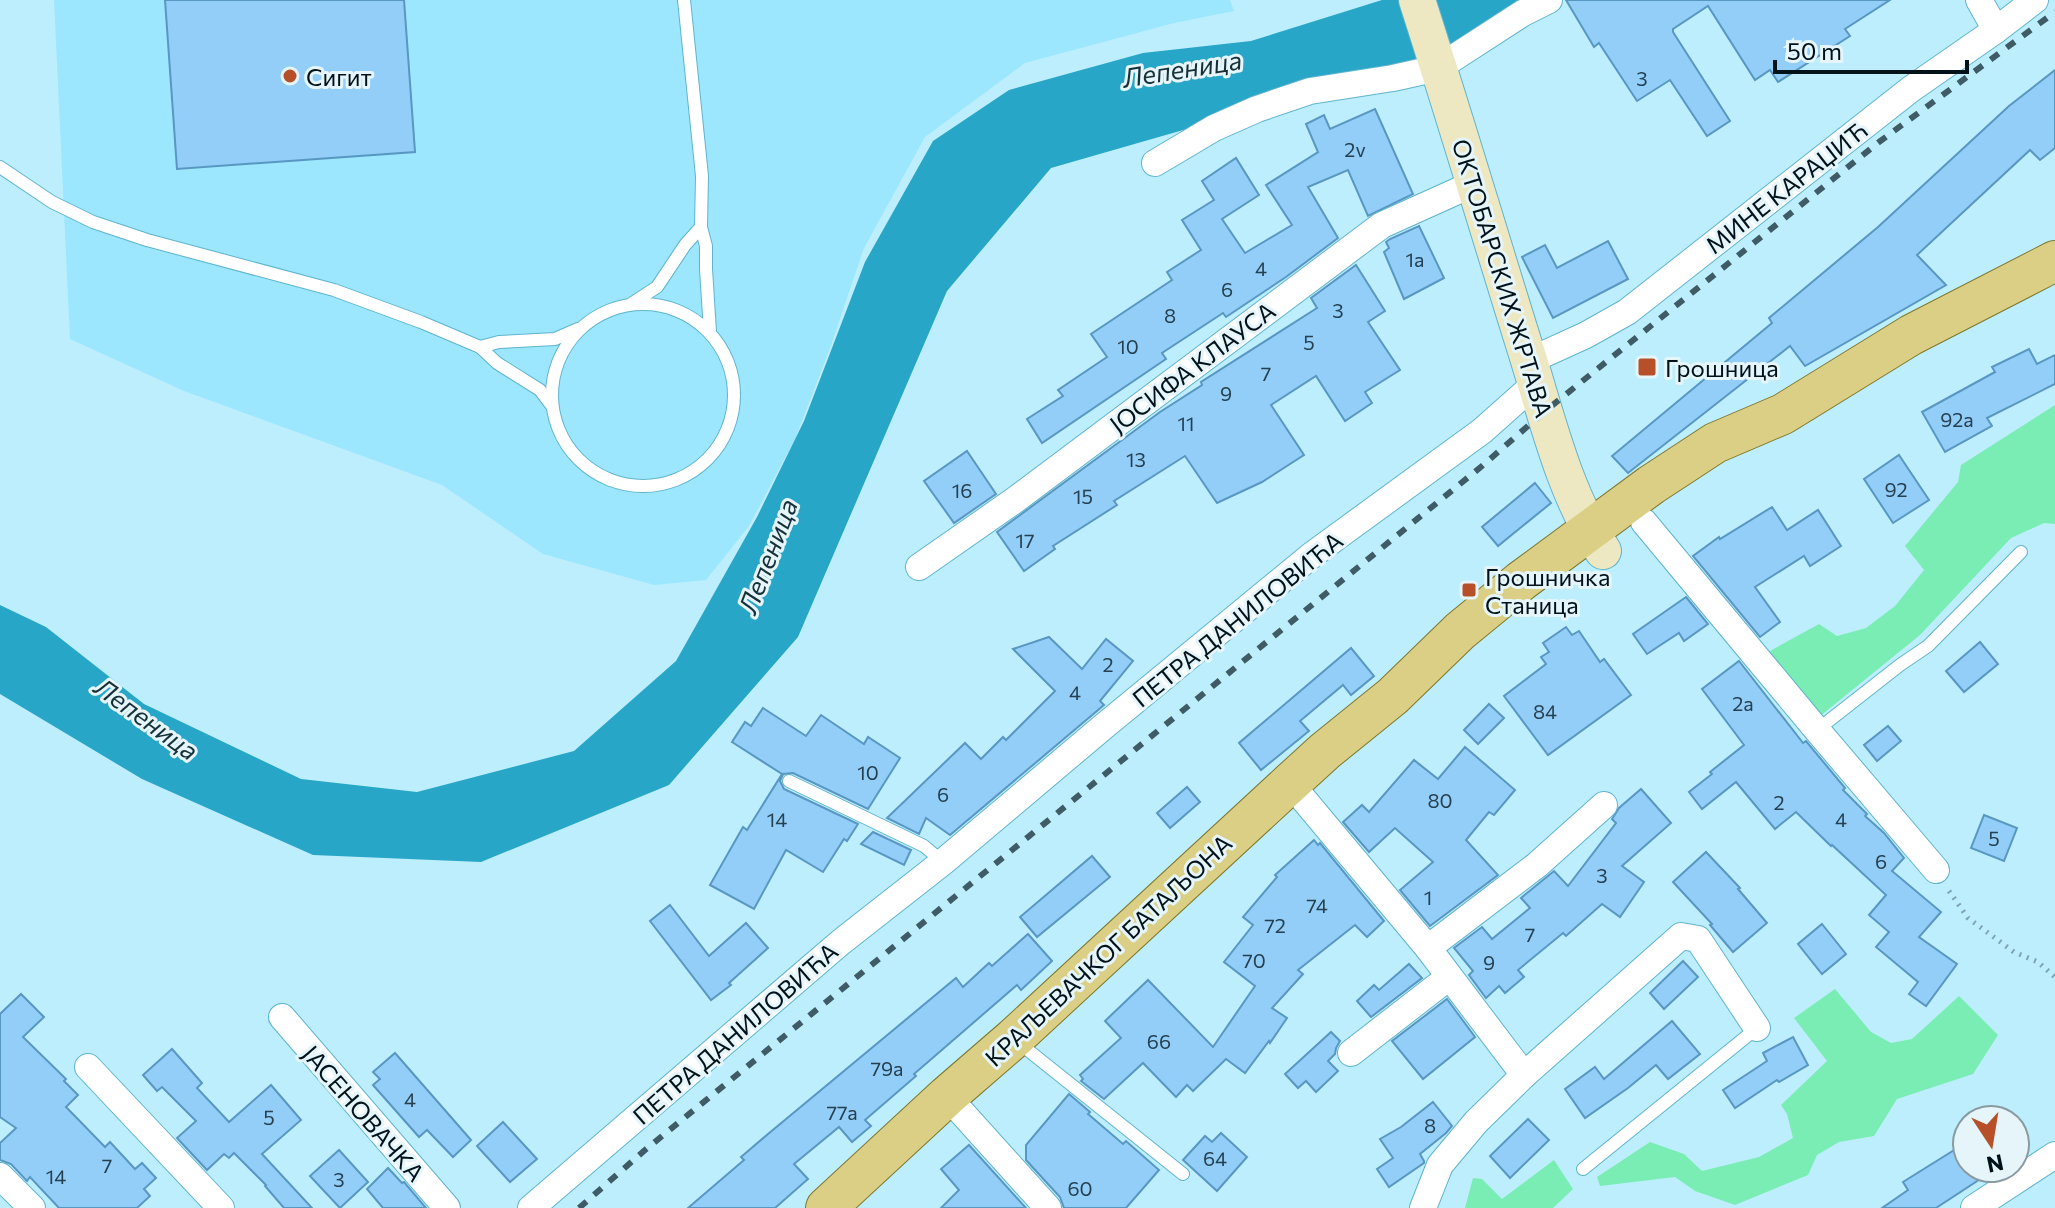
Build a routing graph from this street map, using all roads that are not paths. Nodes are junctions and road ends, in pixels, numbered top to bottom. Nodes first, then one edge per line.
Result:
1 (684, 0) edge
2 (1417, 0) edge
3 (1549, 0) edge
4 (1979, 0) edge
5 (2035, 0) edge
6 (1996, 30) junction
7 (1435, 57) junction
8 (1155, 163) dead end
9 (0, 166) edge
10 (1473, 184) junction
11 (701, 227) junction
12 (2055, 261) edge
13 (631, 304) junction
14 (581, 328) junction
15 (710, 332) junction
16 (480, 347) junction
17 (1533, 372) junction
18 (552, 406) junction
19 (1783, 414) junction
20 (1644, 522) junction
21 (1596, 540) junction
22 (2021, 552) dead end
23 (919, 567) dead end
24 (1817, 730) junction
25 (789, 781) dead end
26 (1290, 783) junction
27 (1604, 805) dead end
28 (943, 862) junction
29 (1936, 870) road end
30 (1428, 948) junction
31 (1449, 977) junction
32 (282, 1017) dead end
33 (1757, 1028) joint
34 (1014, 1038) junction
35 (1351, 1053) dead end
36 (88, 1067) dead end
37 (1524, 1075) junction
38 (947, 1096) junction
39 (2055, 1155) edge
40 (1583, 1169) dead end
41 (1183, 1174) dead end
42 (0, 1176) edge
43 (839, 1204) edge
44 (32, 1208) edge
45 (221, 1208) edge
46 (447, 1208) edge
47 (531, 1208) edge
48 (1048, 1208) edge
49 (1423, 1208) edge
50 (1974, 1208) edge

1 - 11 lane
2 - 7 street, ОКТОБАРСКИХ ЖРТАВА
3 - 7 street
4 - 6 street
5 - 6 street, МИНЕ КАРАЏИЋ
6 - 17 street, МИНЕ КАРАЏИЋ
7 - 8 street
7 - 10 street, ОКТОБАРСКИХ ЖРТАВА
9 - 16 lane
10 - 17 street, ОКТОБАРСКИХ ЖРТАВА
10 - 23 street, ЈОСИФА КЛАУСА
11 - 13 lane
11 - 15 lane
12 - 19 main road, КРАЉЕВАЧКОГ БАТАЉОНА
13 - 14 lane
13 - 15 lane
14 - 16 lane
14 - 18 lane
15 - 18 lane
16 - 18 lane
17 - 21 street, ОКТОБАРСКИХ ЖРТАВА
17 - 28 street, ПЕТРА ДАНИЛОВИЋА
19 - 20 main road, КРАЉЕВАЧКОГ БАТАЉОНА
19 - 21 main road, КРАЉЕВАЧКОГ БАТАЉОНА
20 - 21 main road, КРАЉЕВАЧКОГ БАТАЉОНА
20 - 24 street
21 - 26 main road, КРАЉЕВАЧКОГ БАТАЉОНА
22 - 24 lane
24 - 29 street
25 - 28 lane
26 - 30 street
26 - 34 main road, КРАЉЕВАЧКОГ БАТАЉОНА
27 - 30 street
28 - 47 street, ПЕТРА ДАНИЛОВИЋА
30 - 31 street
31 - 35 street
31 - 37 street
32 - 46 street, ЈАСЕНОВАЧКА
33 - 37 street
33 - 40 lane
34 - 38 main road, КРАЉЕВАЧКОГ БАТАЉОНА
34 - 41 lane
36 - 45 street
37 - 49 street
38 - 43 main road, КРАЉЕВАЧКОГ БАТАЉОНА
38 - 48 street
39 - 50 street
42 - 44 street

